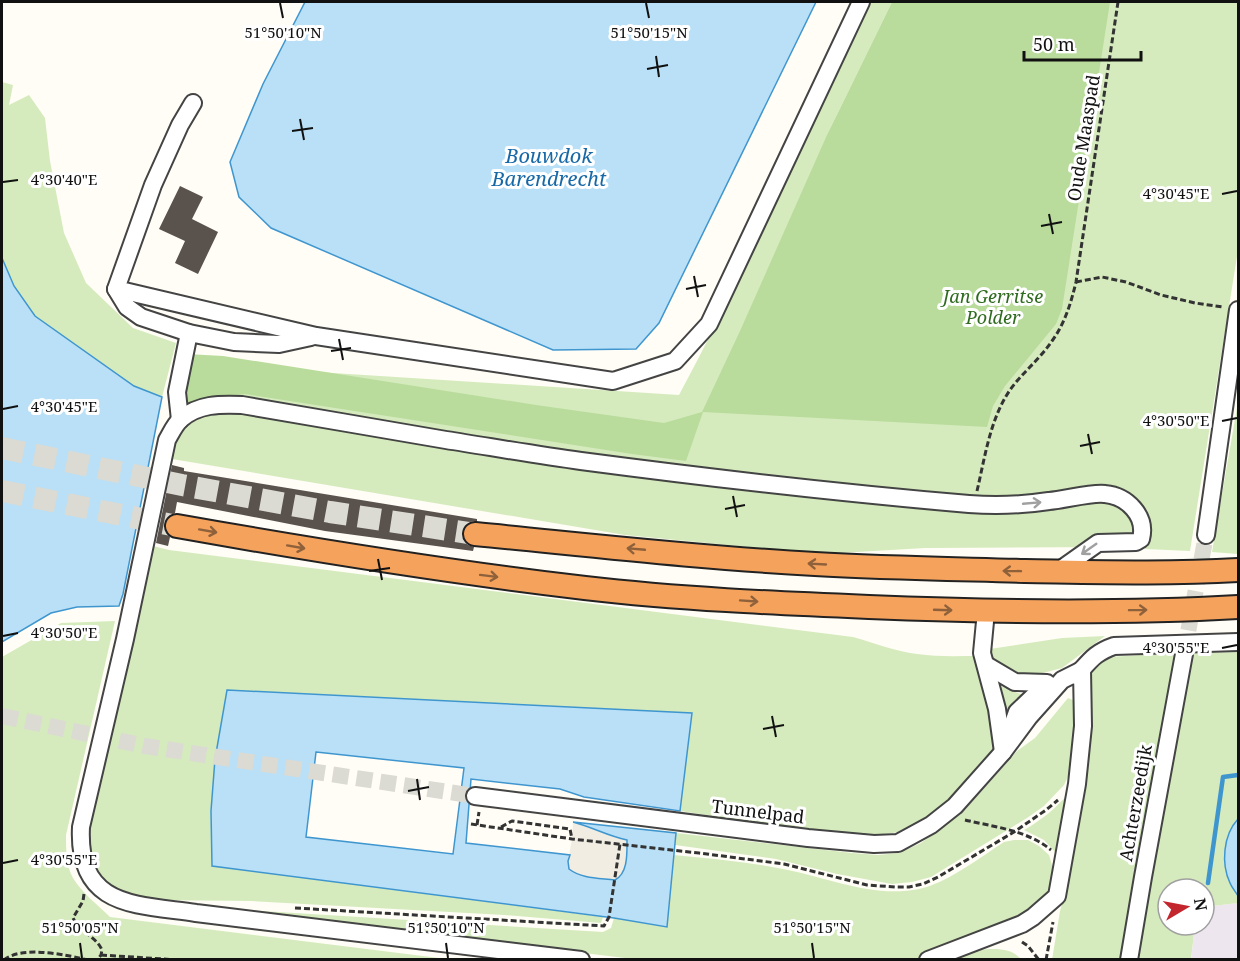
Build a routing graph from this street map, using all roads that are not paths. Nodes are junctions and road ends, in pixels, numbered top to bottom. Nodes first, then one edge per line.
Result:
1 (861, 2) edge
2 (193, 103) dead end
3 (116, 289) junction
4 (1233, 309) edge
5 (189, 333) junction
6 (316, 336) junction
7 (1236, 341) edge
8 (180, 420) junction
9 (177, 526) tunnel mouth
10 (476, 534) tunnel mouth
11 (1206, 535) tunnel mouth
12 (1239, 570) edge
13 (1057, 572) junction
14 (1239, 607) edge
15 (986, 611) junction
16 (1239, 642) edge
17 (1184, 654) tunnel mouth
18 (986, 665) junction
19 (1082, 670) junction
20 (1054, 681) junction
21 (1003, 752) junction
22 (475, 796) tunnel mouth
23 (581, 960) edge
24 (928, 960) edge
25 (1129, 960) edge

1 - 6 street
2 - 3 street
3 - 5 street
3 - 6 street
4 - 7 street
5 - 6 street
5 - 8 street
7 - 11 street
8 -> 13 street
8 - 23 street
9 -> 15 highway
13 -> 10 highway
12 - 13 highway
15 -> 14 highway
15 - 18 street
16 - 19 street, Tunnelpad
17 - 25 street, Achterzeedijk
18 - 20 street
18 - 21 street
19 - 20 street, Tunnelpad
19 - 21 street, Tunnelpad
19 - 24 street
20 - 21 street, Tunnelpad
21 - 22 street, Tunnelpad

